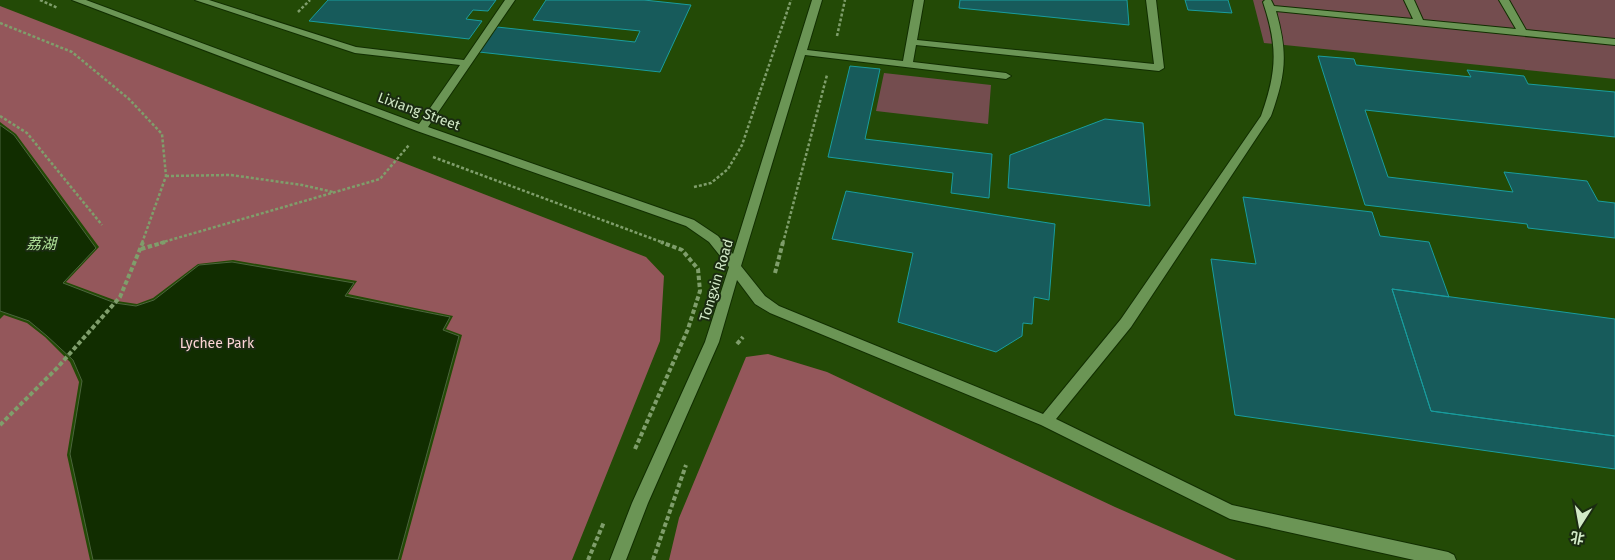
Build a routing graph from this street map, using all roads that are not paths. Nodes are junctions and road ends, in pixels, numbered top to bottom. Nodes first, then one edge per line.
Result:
1 (77, 0) edge
2 (200, 0) edge
3 (510, 0) edge
4 (817, 0) edge
5 (919, 0) edge
6 (1151, 0) edge
7 (1409, 0) edge
8 (1504, 0) edge
9 (1268, 4) edge
10 (1419, 23) junction
11 (1523, 34) junction
12 (911, 42) junction
13 (1615, 42) edge
14 (801, 52) junction
15 (467, 63) junction
16 (907, 65) junction
17 (1006, 76) dead end
18 (421, 129) junction
19 (736, 268) junction
20 (1046, 421) junction
21 (618, 560) edge
22 (1448, 560) edge

1 - 18 street, Lixiang Street
2 - 15 street
3 - 15 street
4 - 14 street, Tongxin Road
5 - 12 street
6 - 12 street
7 - 10 street
8 - 11 street
9 - 10 street
9 - 20 street
10 - 11 street
11 - 13 street
12 - 16 street
14 - 16 street
14 - 19 street, Tongxin Road
15 - 18 street
16 - 17 street
18 - 19 street, Lixiang Street
19 - 20 street, Lixiang Street
19 - 21 street, Tongxin Road
20 - 22 street, Lixiang Street

